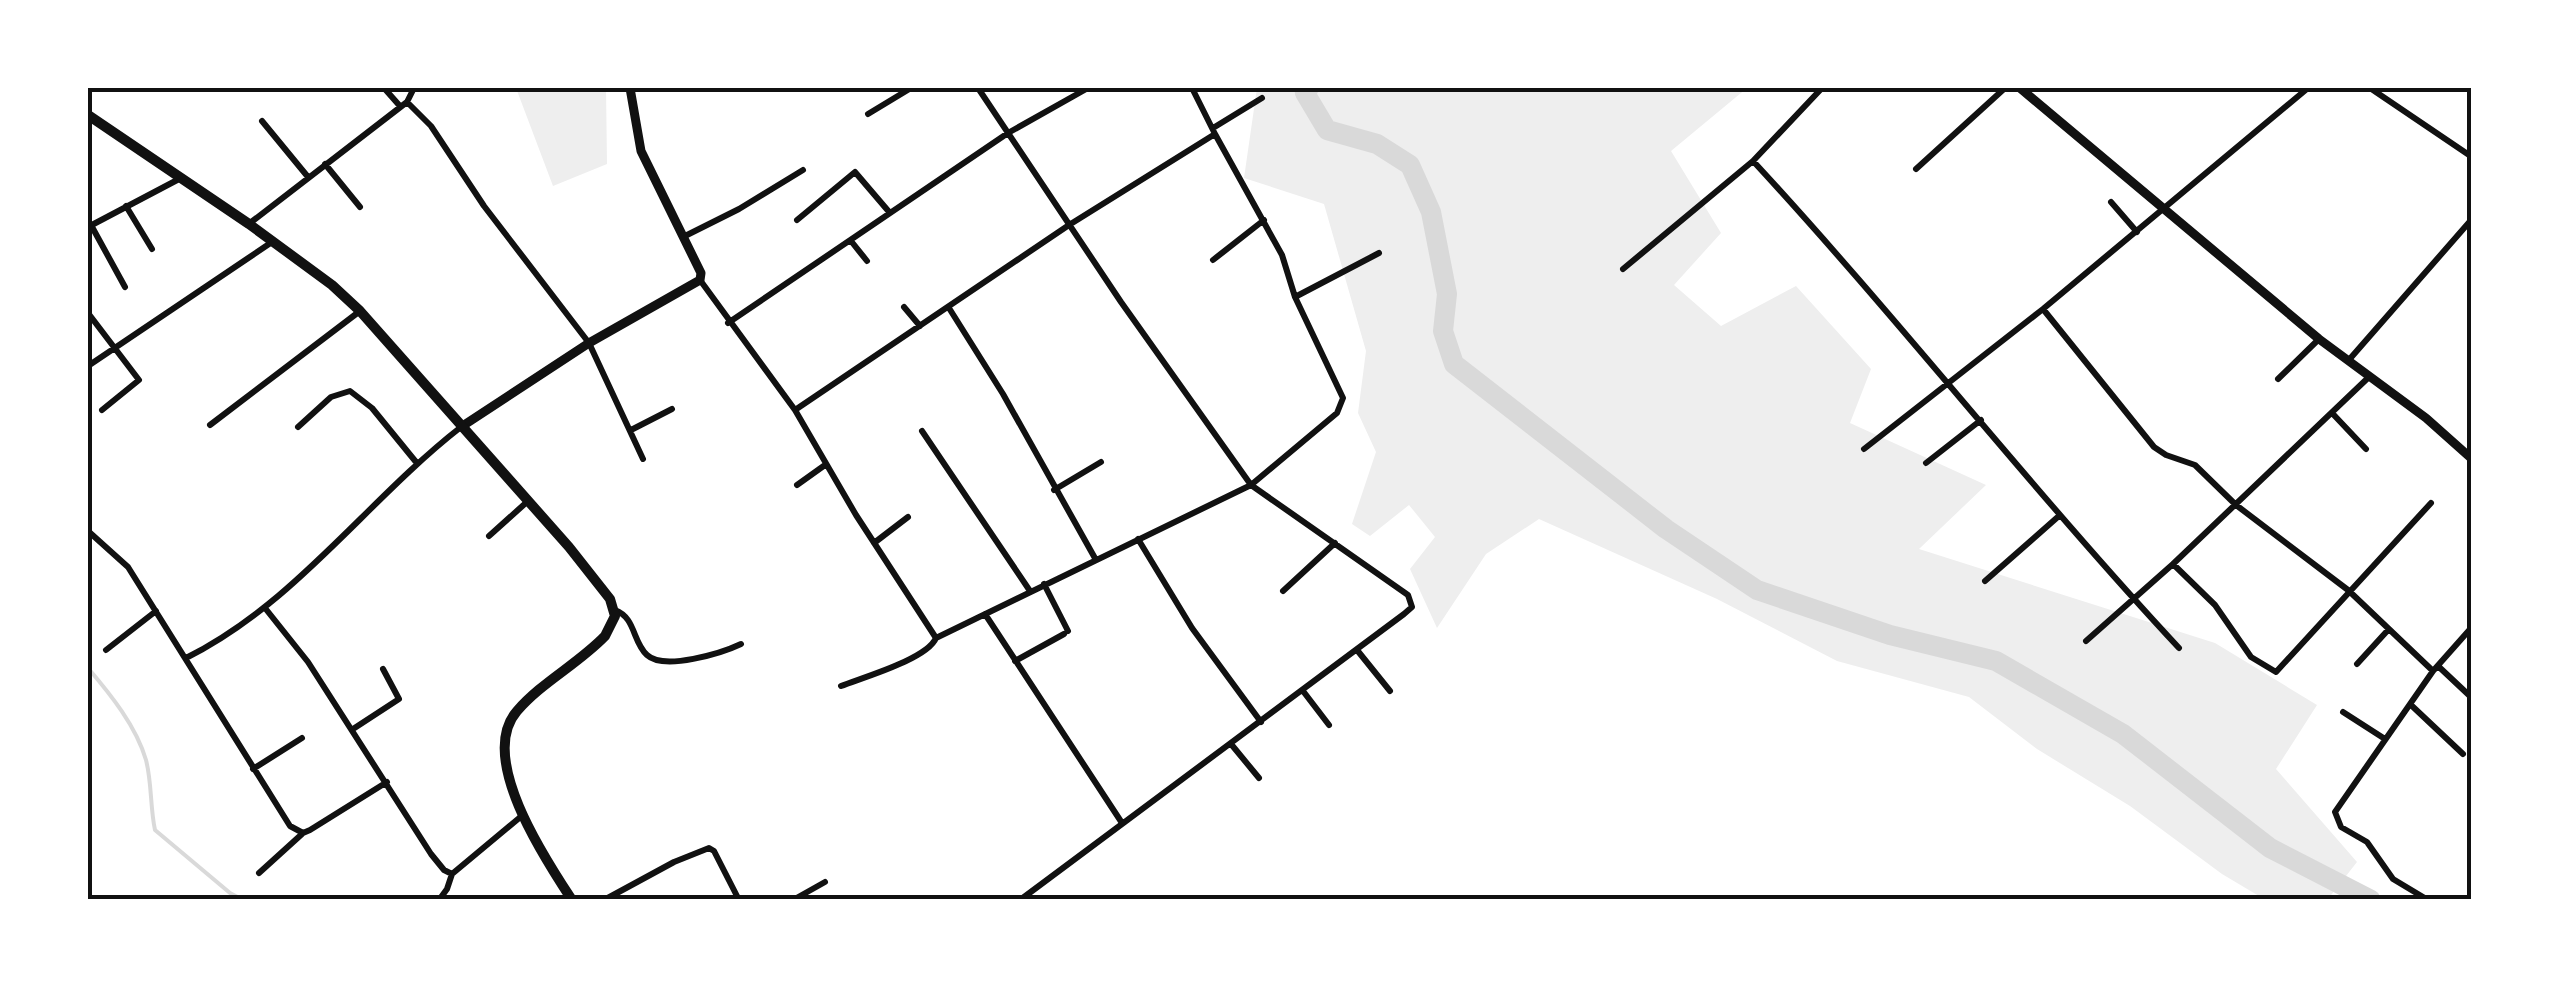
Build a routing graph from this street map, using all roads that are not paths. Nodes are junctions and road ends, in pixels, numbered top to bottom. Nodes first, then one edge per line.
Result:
1 (384, 88) edge
2 (414, 88) edge
3 (630, 88) edge
4 (911, 88) edge
5 (978, 88) edge
6 (1088, 88) edge
7 (1192, 88) edge
8 (1822, 88) edge
9 (2005, 88) edge
10 (2020, 88) edge
11 (2308, 88) edge
12 (2375, 89) edge
13 (1262, 98) dead end
14 (403, 103) junction
15 (868, 114) dead end
16 (88, 115) edge
17 (262, 122) dead end
18 (1214, 131) junction
19 (1008, 132) junction
20 (2472, 157) edge
21 (1753, 161) junction
22 (326, 164) junction
23 (1916, 169) dead end
24 (803, 170) dead end
25 (308, 177) junction
26 (181, 178) junction
27 (2111, 202) dead end
28 (126, 206) junction
29 (360, 207) dead end
30 (2166, 208) junction
31 (890, 213) junction
32 (2472, 218) edge
33 (796, 220) dead end
34 (1264, 220) junction
35 (249, 224) junction
36 (1069, 225) junction
37 (89, 226) edge
38 (2137, 232) junction
39 (683, 237) junction
40 (273, 241) junction
41 (851, 241) junction
42 (152, 249) dead end
43 (1378, 253) dead end
44 (1212, 260) dead end
45 (867, 261) dead end
46 (1623, 268) dead end
47 (700, 280) junction
48 (124, 287) dead end
49 (1296, 297) junction
50 (904, 307) dead end
51 (949, 308) junction
52 (2043, 310) junction
53 (360, 311) junction
54 (88, 313) edge
55 (728, 323) junction
56 (920, 326) junction
57 (2319, 340) junction
58 (589, 342) junction
59 (114, 348) junction
60 (2348, 361) junction
61 (88, 366) edge
62 (2370, 376) junction
63 (2278, 378) dead end
64 (1950, 384) junction
65 (672, 409) dead end
66 (102, 410) dead end
67 (795, 410) junction
68 (2332, 413) junction
69 (1981, 420) junction
70 (210, 425) dead end
71 (460, 427) junction
72 (298, 428) dead end
73 (630, 430) junction
74 (922, 431) dead end
75 (1864, 449) dead end
76 (2366, 449) dead end
77 (643, 459) dead end
78 (2472, 459) edge
79 (416, 462) junction
80 (1100, 462) dead end
81 (1926, 463) dead end
82 (825, 465) junction
83 (1250, 484) junction
84 (797, 485) dead end
85 (1054, 490) junction
86 (528, 501) junction
87 (2431, 503) dead end
88 (2236, 504) junction
89 (2060, 516) junction
90 (908, 517) dead end
91 (88, 531) edge
92 (489, 536) dead end
93 (1138, 540) junction
94 (874, 543) junction
95 (1335, 543) junction
96 (1096, 560) junction
97 (2173, 564) junction
98 (1985, 581) dead end
99 (1044, 584) junction
100 (2348, 590) junction
101 (1030, 591) junction
102 (1283, 591) dead end
103 (2132, 597) junction
104 (265, 608) junction
105 (615, 610) junction
106 (156, 612) junction
107 (985, 614) junction
108 (2472, 627) edge
109 (2388, 630) junction
110 (936, 638) junction
111 (2086, 640) dead end
112 (741, 644) dead end
113 (2179, 648) dead end
114 (106, 650) dead end
115 (1357, 650) junction
116 (186, 658) junction
117 (1015, 661) junction
118 (2356, 664) dead end
119 (383, 669) dead end
120 (2435, 669) junction
121 (842, 686) dead end
122 (1390, 691) dead end
123 (1303, 692) junction
124 (2472, 698) edge
125 (2412, 706) junction
126 (2343, 712) dead end
127 (1261, 722) junction
128 (1329, 725) dead end
129 (353, 729) junction
130 (302, 738) dead end
131 (2384, 738) junction
132 (1231, 744) junction
133 (2463, 754) dead end
134 (253, 769) junction
135 (1259, 778) dead end
136 (387, 782) junction
137 (524, 814) junction
138 (1122, 824) junction
139 (303, 833) junction
140 (258, 873) dead end
141 (452, 874) junction
142 (825, 882) dead end
143 (1019, 899) edge
144 (439, 900) edge
145 (572, 900) edge
146 (604, 900) edge
147 (739, 900) edge
148 (793, 900) edge
149 (2428, 900) edge

1 - 14 street
2 - 14 street
3 - 39 main road
4 - 15 street
5 - 19 street
6 - 19 street
7 - 18 street
8 - 21 street
9 - 23 street
10 - 30 main road
11 - 30 street
12 - 20 street
13 - 18 street
14 - 22 street
14 - 58 street
16 - 26 main road
17 - 25 street
18 - 34 street
18 - 36 street
19 - 31 street
19 - 36 street
21 - 46 street
21 - 64 street
22 - 25 street
22 - 29 street
24 - 39 street
25 - 35 street
26 - 28 street
26 - 35 main road
27 - 38 street
28 - 37 street
28 - 42 street
30 - 38 street
30 - 57 main road
31 - 33 street
31 - 41 street
32 - 60 street
34 - 44 street
34 - 49 street
35 - 40 main road
36 - 51 street
36 - 83 street
37 - 48 street
38 - 52 street
39 - 47 main road
40 - 53 main road
40 - 59 street
41 - 45 street
41 - 55 street
43 - 49 street
47 - 55 street
47 - 58 main road
49 - 83 street
50 - 56 street
51 - 56 street
51 - 85 street
52 - 64 street
52 - 88 street
53 - 70 street
53 - 71 main road
54 - 59 street
55 - 67 street
56 - 67 street
57 - 60 main road
57 - 63 street
58 - 71 main road
58 - 73 street
59 - 61 street
59 - 66 street
60 - 62 main road
62 - 68 street
62 - 78 main road
64 - 69 street
64 - 75 street
65 - 73 street
67 - 82 street
68 - 76 street
68 - 88 street
69 - 81 street
69 - 89 street
71 - 79 street
71 - 86 main road
72 - 79 street
73 - 77 street
74 - 101 street
79 - 104 street
80 - 85 street
82 - 84 street
82 - 94 street
83 - 93 street
83 - 95 street
85 - 96 street
86 - 92 street
86 - 105 main road
87 - 100 street
88 - 97 street
88 - 100 street
89 - 98 street
89 - 103 street
90 - 94 street
91 - 106 street
93 - 96 street
93 - 127 street
94 - 110 street
95 - 102 street
95 - 115 street
96 - 99 street
97 - 100 street
97 - 103 street
99 - 101 street
99 - 117 street
100 - 109 street
101 - 107 street
103 - 111 street
103 - 113 street
104 - 116 street
104 - 129 street
105 - 112 street
105 - 137 main road
106 - 114 street
106 - 116 street
107 - 110 street
107 - 117 street
108 - 120 street
109 - 118 street
109 - 120 street
110 - 121 street
115 - 122 street
115 - 123 street
116 - 134 street
117 - 138 street
119 - 129 street
120 - 124 street
120 - 125 street
123 - 127 street
123 - 128 street
125 - 131 street
125 - 133 street
126 - 131 street
127 - 132 street
129 - 136 street
130 - 134 street
131 - 149 street
132 - 135 street
132 - 138 street
134 - 139 street
136 - 139 street
136 - 141 street
137 - 141 street
137 - 145 main road
138 - 143 street
139 - 140 street
141 - 144 street
142 - 148 street
146 - 147 street

